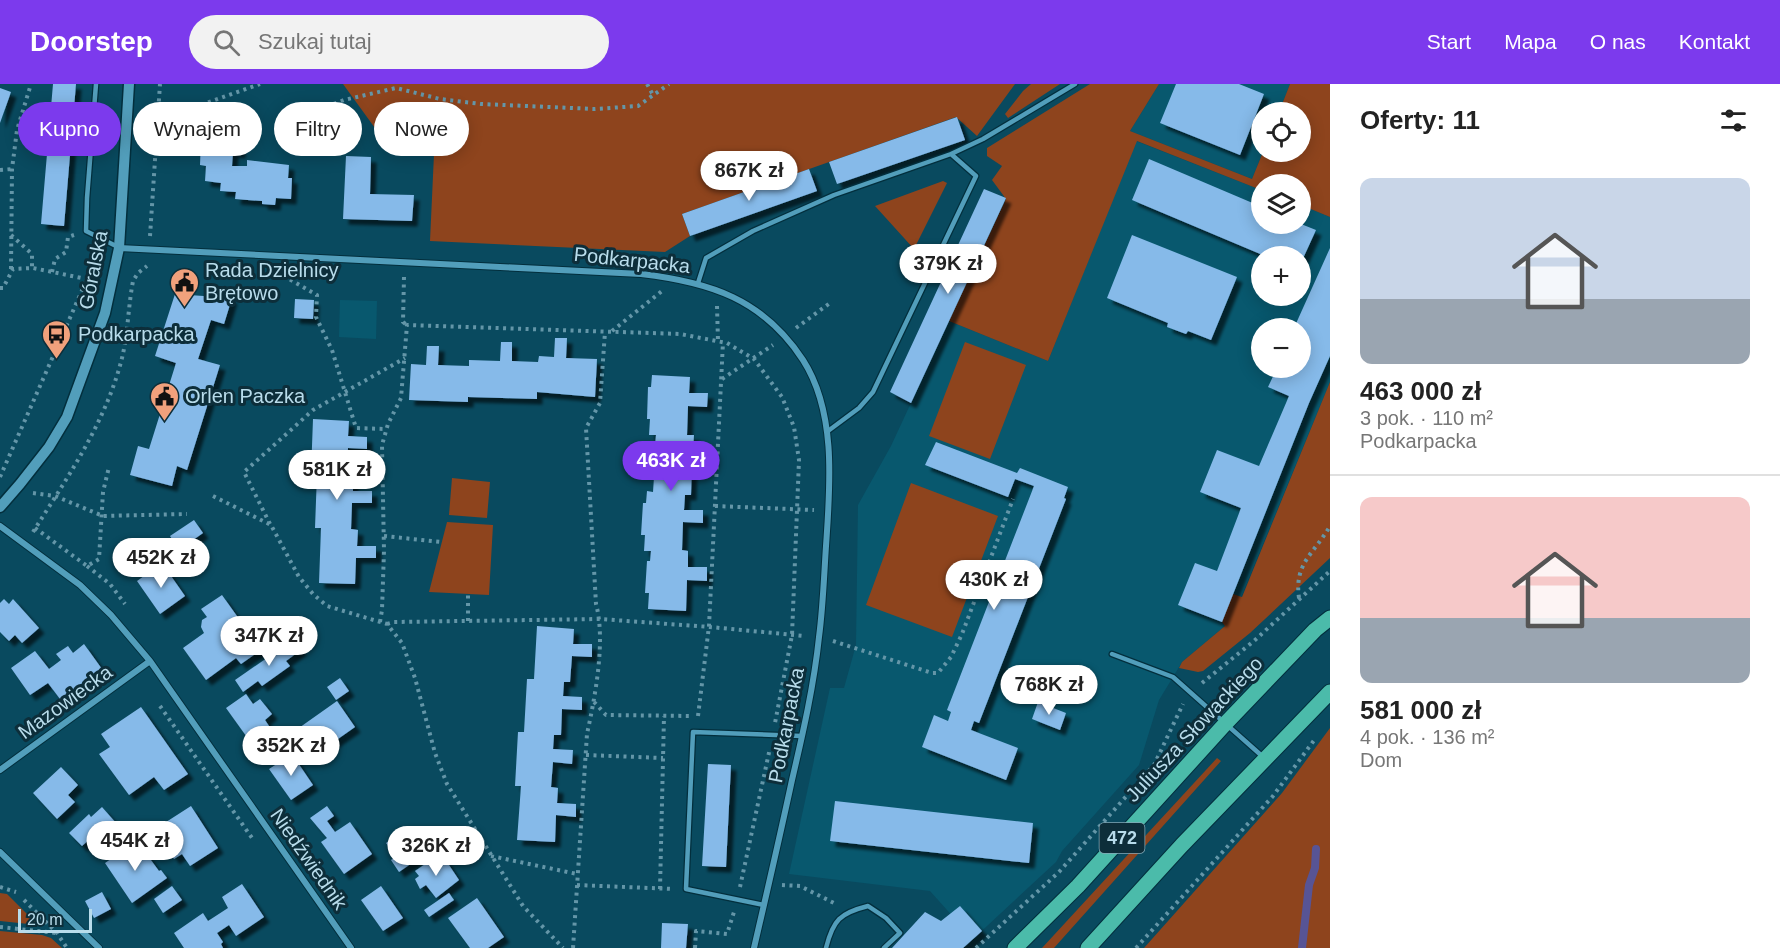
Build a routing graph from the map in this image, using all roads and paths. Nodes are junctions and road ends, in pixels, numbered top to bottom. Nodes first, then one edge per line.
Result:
1 (31, 84) edge
2 (96, 84) edge
3 (129, 84) edge
4 (160, 84) edge
5 (260, 84) edge
6 (647, 84) edge
7 (669, 84) edge
8 (1075, 84) edge
9 (653, 95) junction
10 (209, 102) edge
11 (339, 102) edge
12 (951, 154) junction
13 (12, 169) junction
14 (0, 170) edge
15 (86, 231) junction
16 (151, 232) dead end
17 (11, 235) junction
18 (98, 237) junction
19 (119, 248) junction
20 (405, 261) junction
21 (145, 266) dead end
22 (32, 268) junction
23 (11, 269) junction
24 (52, 272) junction
25 (278, 272) dead end
26 (679, 278) junction
27 (87, 279) junction
28 (698, 283) junction
29 (0, 288) edge
30 (717, 290) junction
31 (407, 325) junction
32 (604, 332) junction
33 (611, 332) junction
34 (721, 341) junction
35 (405, 357) junction
36 (754, 359) junction
37 (721, 380) junction
38 (344, 392) junction
39 (386, 429) junction
40 (828, 431) junction
41 (109, 466) dead end
42 (0, 477) edge
43 (32, 493) dead end
44 (55, 496) junction
45 (213, 496) dead end
46 (1013, 499) dead end
47 (716, 506) junction
48 (0, 507) edge
49 (798, 510) junction
50 (829, 511) junction
51 (187, 514) dead end
52 (103, 516) junction
53 (271, 525) junction
54 (0, 526) edge
55 (1330, 526) edge
56 (384, 536) junction
57 (441, 542) dead end
58 (1330, 571) edge
59 (468, 594) dead end
60 (1299, 598) junction
61 (1330, 618) edge
62 (600, 619) junction
63 (468, 621) junction
64 (380, 622) junction
65 (387, 624) junction
66 (709, 626) junction
67 (792, 635) junction
68 (819, 637) junction
69 (1112, 654) dead end
70 (150, 661) junction
71 (1330, 692) edge
72 (1192, 694) junction
73 (155, 699) dead end
74 (594, 702) junction
75 (664, 716) junction
76 (698, 716) junction
77 (710, 717) dead end
78 (765, 718) dead end
79 (776, 718) junction
80 (1225, 724) junction
81 (772, 735) junction
82 (802, 736) junction
83 (1317, 736) dead end
84 (586, 755) junction
85 (663, 758) junction
86 (1264, 758) junction
87 (0, 770) edge
88 (253, 838) dead end
89 (0, 852) edge
90 (490, 856) junction
91 (577, 874) junction
92 (577, 885) junction
93 (769, 885) junction
94 (0, 887) edge
95 (660, 889) junction
96 (686, 889) junction
97 (738, 900) junction
98 (764, 905) junction
99 (848, 911) junction
100 (0, 927) edge
101 (57, 933) junction
102 (67, 948) edge
103 (99, 948) edge
104 (351, 948) edge
105 (563, 948) edge
106 (573, 948) edge
107 (695, 948) edge
108 (754, 948) edge
109 (826, 948) edge
110 (884, 948) edge
111 (976, 948) edge
112 (1015, 948) edge
113 (1088, 948) edge
114 (1136, 948) edge

1 - 13 path
2 - 15 lane
3 - 19 street, Góralska
4 - 16 path
5 - 10 path
6 - 9 path
7 - 9 path
8 - 12 lane
9 - 11 path
12 - 28 lane
12 - 40 lane
13 - 14 path
13 - 17 path
15 - 18 lane
15 - 24 path
17 - 22 path
17 - 23 path
18 - 19 lane
18 - 27 path
19 - 20 street, Podkarpacka
19 - 48 street, Góralska
20 - 26 street, Podkarpacka
20 - 31 path
21 - 44 path
22 - 23 path
22 - 24 path
23 - 29 path
24 - 27 path
25 - 38 path
26 - 28 street, Podkarpacka
26 - 33 path
27 - 42 path
28 - 30 street, Podkarpacka
30 - 34 path
30 - 40 street, Podkarpacka
31 - 32 path
31 - 35 path
32 - 33 path
32 - 62 path
33 - 34 path
34 - 36 path
34 - 37 path
35 - 38 path
35 - 39 path
36 - 37 path
36 - 49 path
37 - 47 path
38 - 39 path
38 - 53 path
39 - 56 path
40 - 50 street, Podkarpacka
41 - 52 path
43 - 44 path
44 - 52 path
44 - 52 path
45 - 53 path
46 - 68 path
47 - 49 path
47 - 66 path
49 - 50 path
49 - 67 path
50 - 68 street, Podkarpacka
51 - 52 path
53 - 64 path
54 - 70 street, Niedźwiednik
55 - 60 path
56 - 57 path
56 - 64 path
58 - 60 path
59 - 63 path
60 - 72 path
61 - 80 main road, Juliusza Słowackiego / 472
62 - 63 path
62 - 66 path
62 - 74 path
63 - 65 path
64 - 65 path
65 - 90 path
66 - 67 path
66 - 76 path
67 - 68 path
67 - 79 path
68 - 82 street, Podkarpacka
69 - 72 lane
70 - 87 street, Mazowiecka
70 - 104 street, Niedźwiednik
71 - 86 main road, 472
72 - 80 lane
72 - 111 path
73 - 88 path
74 - 75 path
74 - 84 path
75 - 76 path
75 - 85 path
76 - 77 path
78 - 79 path
79 - 81 path
80 - 86 lane
80 - 112 main road, Juliusza Słowackiego / 472
81 - 82 lane
81 - 96 lane
81 - 97 path
82 - 93 street, Podkarpacka
83 - 114 path
84 - 85 path
84 - 91 path
85 - 95 path
86 - 113 main road, 472
89 - 103 street
90 - 91 path
90 - 105 path
91 - 92 path
92 - 95 path
92 - 106 path
93 - 98 street, Podkarpacka
93 - 99 path
94 - 101 path
95 - 96 path
96 - 97 lane
97 - 98 lane
97 - 107 path
98 - 108 street, Podkarpacka
99 - 109 lane
99 - 110 lane
100 - 101 path
101 - 102 path

